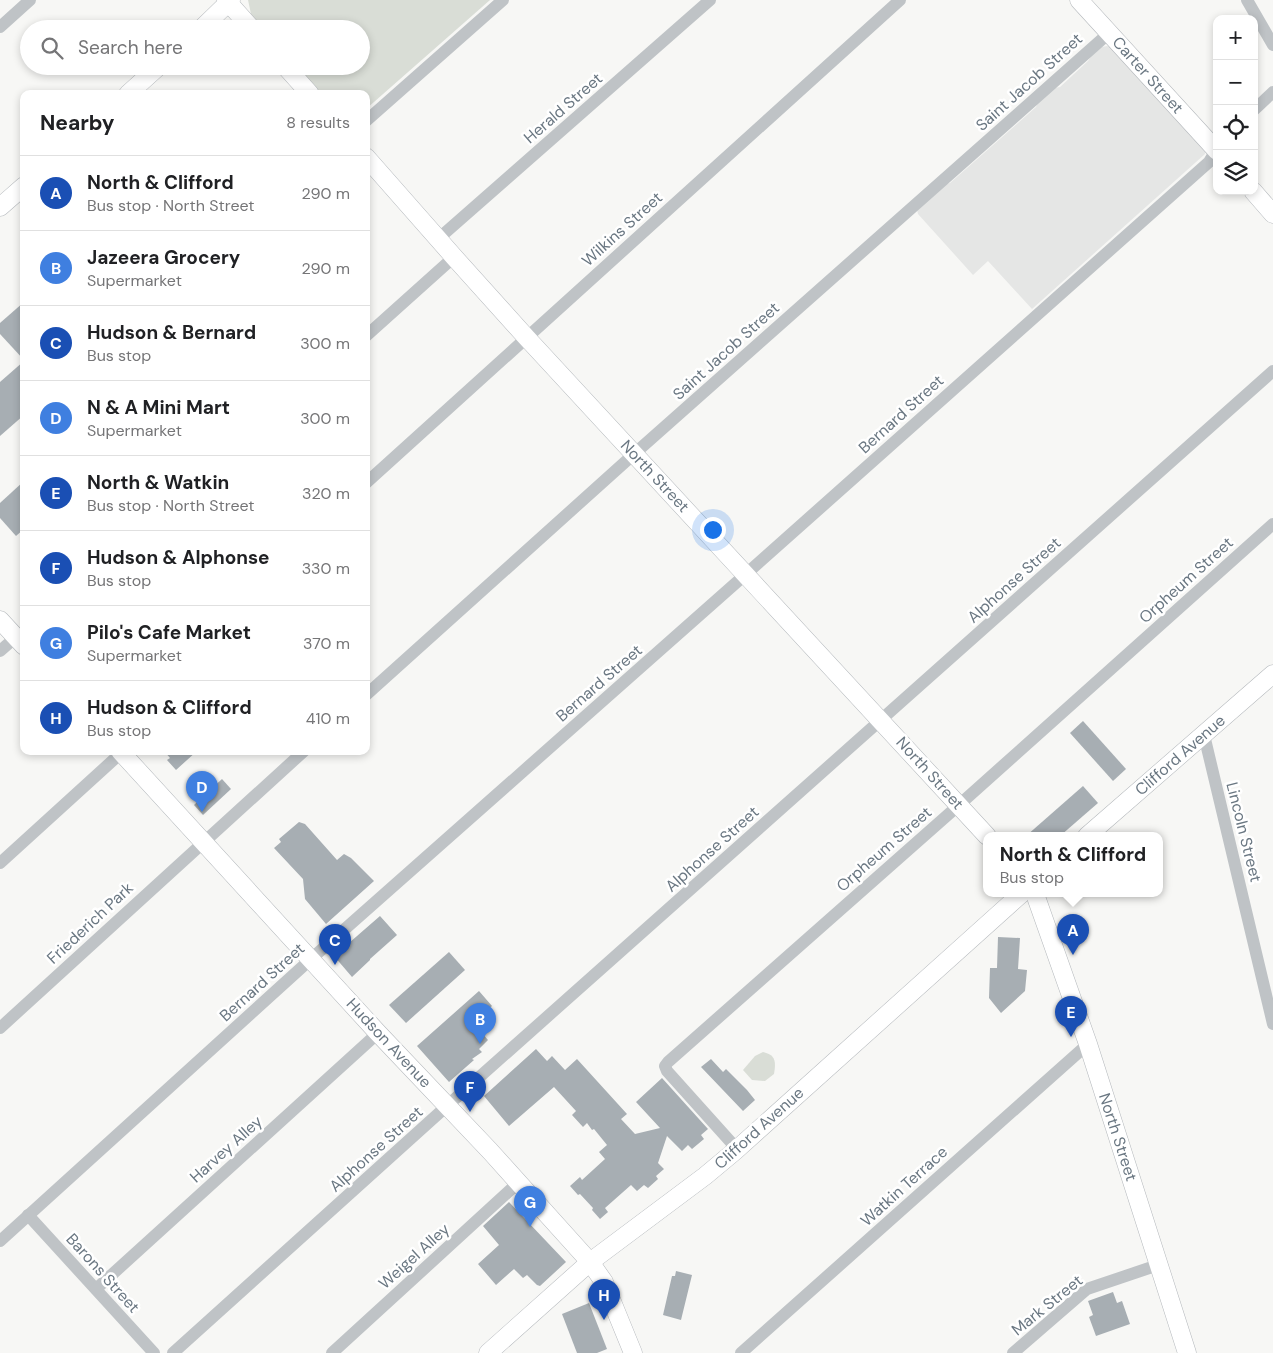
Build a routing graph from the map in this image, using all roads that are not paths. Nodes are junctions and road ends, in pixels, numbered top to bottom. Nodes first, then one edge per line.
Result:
1 (30, 0) edge
2 (503, 0) edge
3 (710, 0) edge
4 (900, 0) edge
5 (1079, 0) edge
6 (1246, 0) edge
7 (229, 1) edge
8 (210, 20) edge
9 (245, 20) edge
10 (0, 26) edge
11 (1109, 33) junction
12 (1273, 45) edge
13 (149, 75) edge
14 (293, 75) edge
15 (132, 90) edge
16 (306, 90) edge
17 (1273, 92) edge
18 (1258, 106) edge
19 (370, 117) edge
20 (1213, 147) edge
21 (1213, 155) edge
22 (370, 162) edge
23 (20, 190) edge
24 (1256, 195) edge
25 (0, 207) edge
26 (1273, 214) edge
27 (438, 239) junction
28 (454, 257) junction
29 (370, 332) edge
30 (526, 337) junction
31 (1273, 371) edge
32 (634, 454) junction
33 (370, 480) edge
34 (1273, 524) edge
35 (746, 574) junction
36 (0, 620) edge
37 (20, 641) edge
38 (20, 642) edge
39 (0, 651) edge
40 (1273, 674) edge
41 (370, 691) edge
42 (881, 720) junction
43 (1204, 735) junction
44 (117, 755) edge
45 (123, 755) edge
46 (300, 755) edge
47 (958, 805) junction
48 (983, 832) edge
49 (1092, 832) edge
50 (203, 842) junction
51 (0, 863) edge
52 (1019, 897) edge
53 (1036, 897) edge
54 (311, 959) junction
55 (1273, 1024) edge
56 (0, 1028) edge
57 (378, 1032) junction
58 (1088, 1044) junction
59 (448, 1105) junction
60 (737, 1149) junction
61 (519, 1182) junction
62 (28, 1215) junction
63 (0, 1241) edge
64 (590, 1262) junction
65 (1158, 1265) junction
66 (96, 1289) junction
67 (154, 1353) edge
68 (173, 1353) edge
69 (332, 1353) edge
70 (488, 1353) edge
71 (633, 1353) edge
72 (740, 1353) edge
73 (1014, 1353) edge
74 (1187, 1353) edge

1 - 10 street
2 - 19 street
3 - 27 street, Herald Street
4 - 30 street, Wilkins Street
5 - 11 main road, Carter Street
6 - 12 street
7 - 8 main road
7 - 9 main road
11 - 20 main road, Carter Street
11 - 32 street, Saint Jacob Street
13 - 15 main road
14 - 16 main road
17 - 18 street
21 - 35 street, Bernard Street
22 - 27 main road, North Street
23 - 25 main road
24 - 26 main road
27 - 28 main road, North Street
28 - 29 street
28 - 30 main road, North Street
30 - 32 main road, North Street
30 - 33 street, Wilkins Street
31 - 42 street, Alphonse Street
32 - 35 main road, North Street
32 - 41 street, Saint Jacob Street
34 - 47 street, Orpheum Street
35 - 42 main road, North Street
35 - 54 street, Bernard Street
36 - 37 main road
38 - 39 street
40 - 43 main road, Clifford Avenue
42 - 47 main road, North Street
42 - 59 street, Alphonse Street
43 - 49 main road, Clifford Avenue
43 - 55 street, Lincoln Street
44 - 51 street
45 - 50 main road, Hudson Avenue
46 - 50 street
47 - 48 main road, North Street
47 - 60 street, Orpheum Street
50 - 54 main road, Hudson Avenue
50 - 56 street, Friederich Park
52 - 60 main road, Clifford Avenue
53 - 58 main road, North Street
54 - 57 main road, Hudson Avenue
54 - 62 street, Bernard Street
57 - 59 main road, Hudson Avenue
57 - 66 street, Harvey Alley
58 - 65 main road, North Street
58 - 72 street, Watkin Terrace
59 - 61 main road, Hudson Avenue
59 - 68 street, Alphonse Street
60 - 64 main road, Clifford Avenue
61 - 64 main road, Hudson Avenue
61 - 69 street, Weigel Alley
62 - 63 street, Bernard Street
62 - 66 street, Barons Street
64 - 70 main road, Clifford Avenue
64 - 71 main road, Hudson Avenue
65 - 73 street, Mark Street
65 - 74 main road, North Street
66 - 67 street, Barons Street

